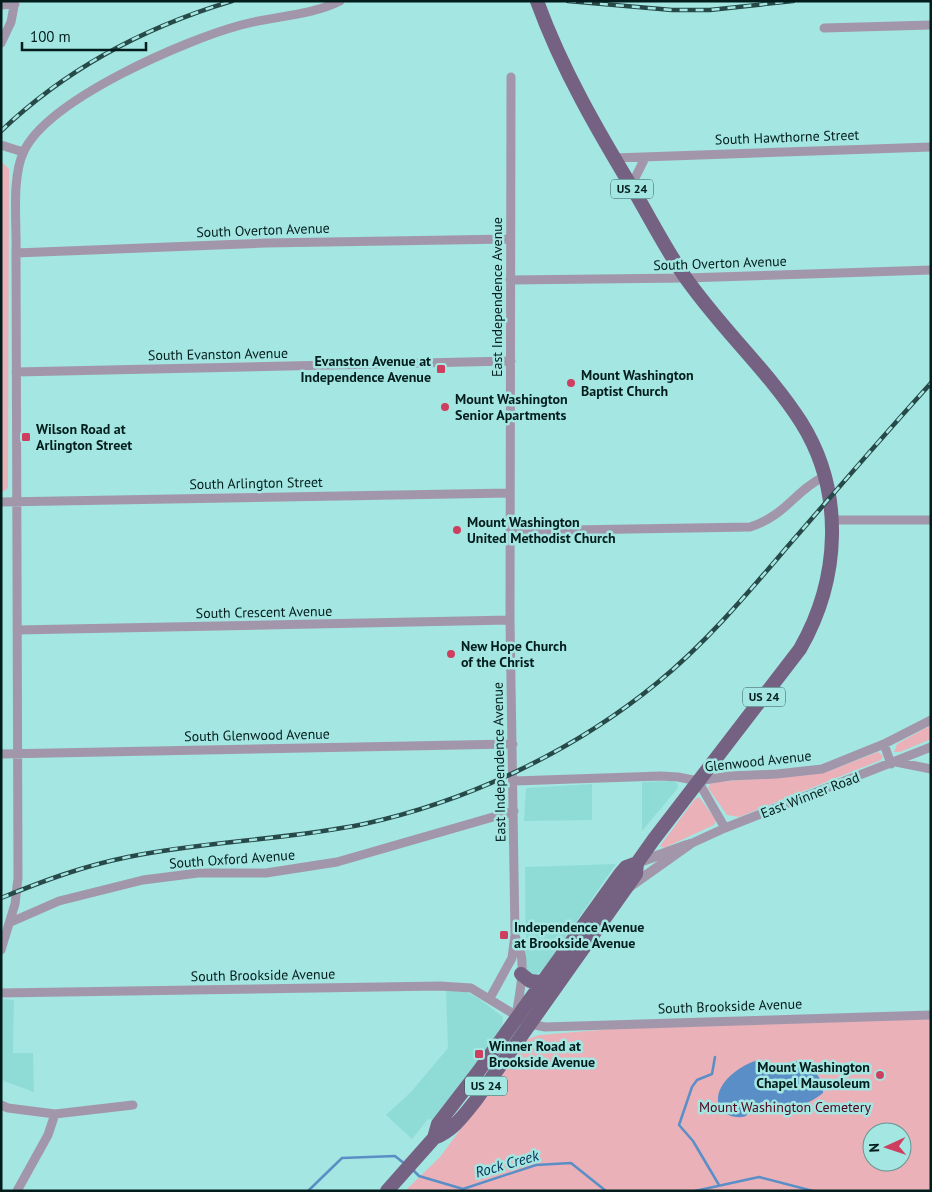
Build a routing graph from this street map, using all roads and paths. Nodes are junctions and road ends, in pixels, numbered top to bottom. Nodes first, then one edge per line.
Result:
1 (340, 1) edge
2 (537, 1) edge
3 (15, 3) edge
4 (1, 5) edge
5 (931, 25) edge
6 (824, 28) dead end
7 (1, 43) edge
8 (511, 77) dead end
9 (1, 145) edge
10 (931, 147) edge
11 (24, 152) junction
12 (614, 158) junction
13 (645, 158) junction
14 (630, 186) junction
15 (510, 239) junction
16 (16, 253) junction
17 (931, 270) edge
18 (686, 278) junction
19 (510, 280) junction
20 (511, 361) junction
21 (16, 372) junction
22 (825, 476) junction
23 (510, 494) junction
24 (17, 501) junction
25 (1, 502) edge
26 (838, 520) junction
27 (931, 520) edge
28 (511, 531) junction
29 (510, 620) junction
30 (17, 630) junction
31 (931, 720) edge
32 (513, 744) junction
33 (884, 744) junction
34 (931, 746) edge
35 (18, 753) junction
36 (1, 754) edge
37 (894, 763) junction
38 (931, 769) edge
39 (514, 781) junction
40 (698, 781) junction
41 (514, 811) junction
42 (725, 828) junction
43 (690, 844) junction
44 (637, 863) junction
45 (625, 890) junction
46 (587, 918) junction
47 (11, 922) junction
48 (599, 926) junction
49 (515, 935) junction
50 (1, 950) edge
51 (521, 974) junction
52 (541, 982) junction
53 (1, 993) edge
54 (490, 998) junction
55 (931, 1015) edge
56 (516, 1017) junction
57 (530, 1024) junction
58 (1, 1105) edge
59 (133, 1105) dead end
60 (55, 1114) junction
61 (434, 1138) junction
62 (390, 1188) edge
63 (17, 1191) edge

1 - 11 street
2 - 12 main road, US 24
3 - 4 street
3 - 7 street
5 - 6 street
8 - 15 street, East Independence Avenue
9 - 11 street
10 - 13 street, South Hawthorne Street
11 - 16 street
12 - 13 street, South Hawthorne Street
12 - 14 main road, US 24
13 - 14 street
14 - 18 main road, US 24
15 - 16 street, South Overton Avenue
15 - 19 street, East Independence Avenue
16 - 21 street
17 - 18 street, South Overton Avenue
18 - 19 street, South Overton Avenue
18 - 22 main road, US 24
19 - 20 street, East Independence Avenue
20 - 21 street, South Evanston Avenue
20 - 23 street, East Independence Avenue
21 - 24 street
22 - 26 main road, US 24
22 - 28 street
23 - 24 street, South Arlington Street
23 - 28 street, East Independence Avenue
24 - 25 street, South Arlington Street
24 - 30 street
26 - 27 street
26 - 40 main road, US 24
28 - 29 street, East Independence Avenue
29 - 30 street, South Crescent Avenue
29 - 32 street, East Independence Avenue
30 - 35 street
31 - 33 street
32 - 35 street, South Glenwood Avenue
32 - 39 street, East Independence Avenue
33 - 37 street
33 - 40 street, Glenwood Avenue
34 - 37 street, East Winner Road
35 - 36 street, South Glenwood Avenue
35 - 47 street
37 - 38 street
37 - 42 street, East Winner Road
39 - 40 street
39 - 41 street, East Independence Avenue
40 - 42 street
40 - 44 main road, US 24
41 - 47 street, South Oxford Avenue
41 - 49 street, East Independence Avenue
42 - 43 street, East Winner Road
43 - 44 street, East Winner Road
43 - 45 street, East Winner Road
44 - 45 main road, US 24
44 - 46 main road, East Winner Road / US 24
45 - 48 main road, East Winner Road / US 24
46 - 48 main road
46 - 52 main road, East Winner Road / US 24
47 - 50 street
48 - 57 main road, East Winner Road / US 24
49 - 51 street, East Independence Avenue
49 - 54 street, East Independence Avenue
51 - 52 main road
51 - 56 street, East Independence Avenue
52 - 56 main road, East Winner Road / US 24
53 - 54 street, South Brookside Avenue
54 - 56 street, South Brookside Avenue
55 - 57 street, South Brookside Avenue
56 - 57 street, South Brookside Avenue
56 - 61 main road, East Winner Road / US 24
57 - 61 main road, East Winner Road / US 24
58 - 60 street
59 - 60 street
60 - 63 street
61 - 62 main road, East Winner Road / US 24

